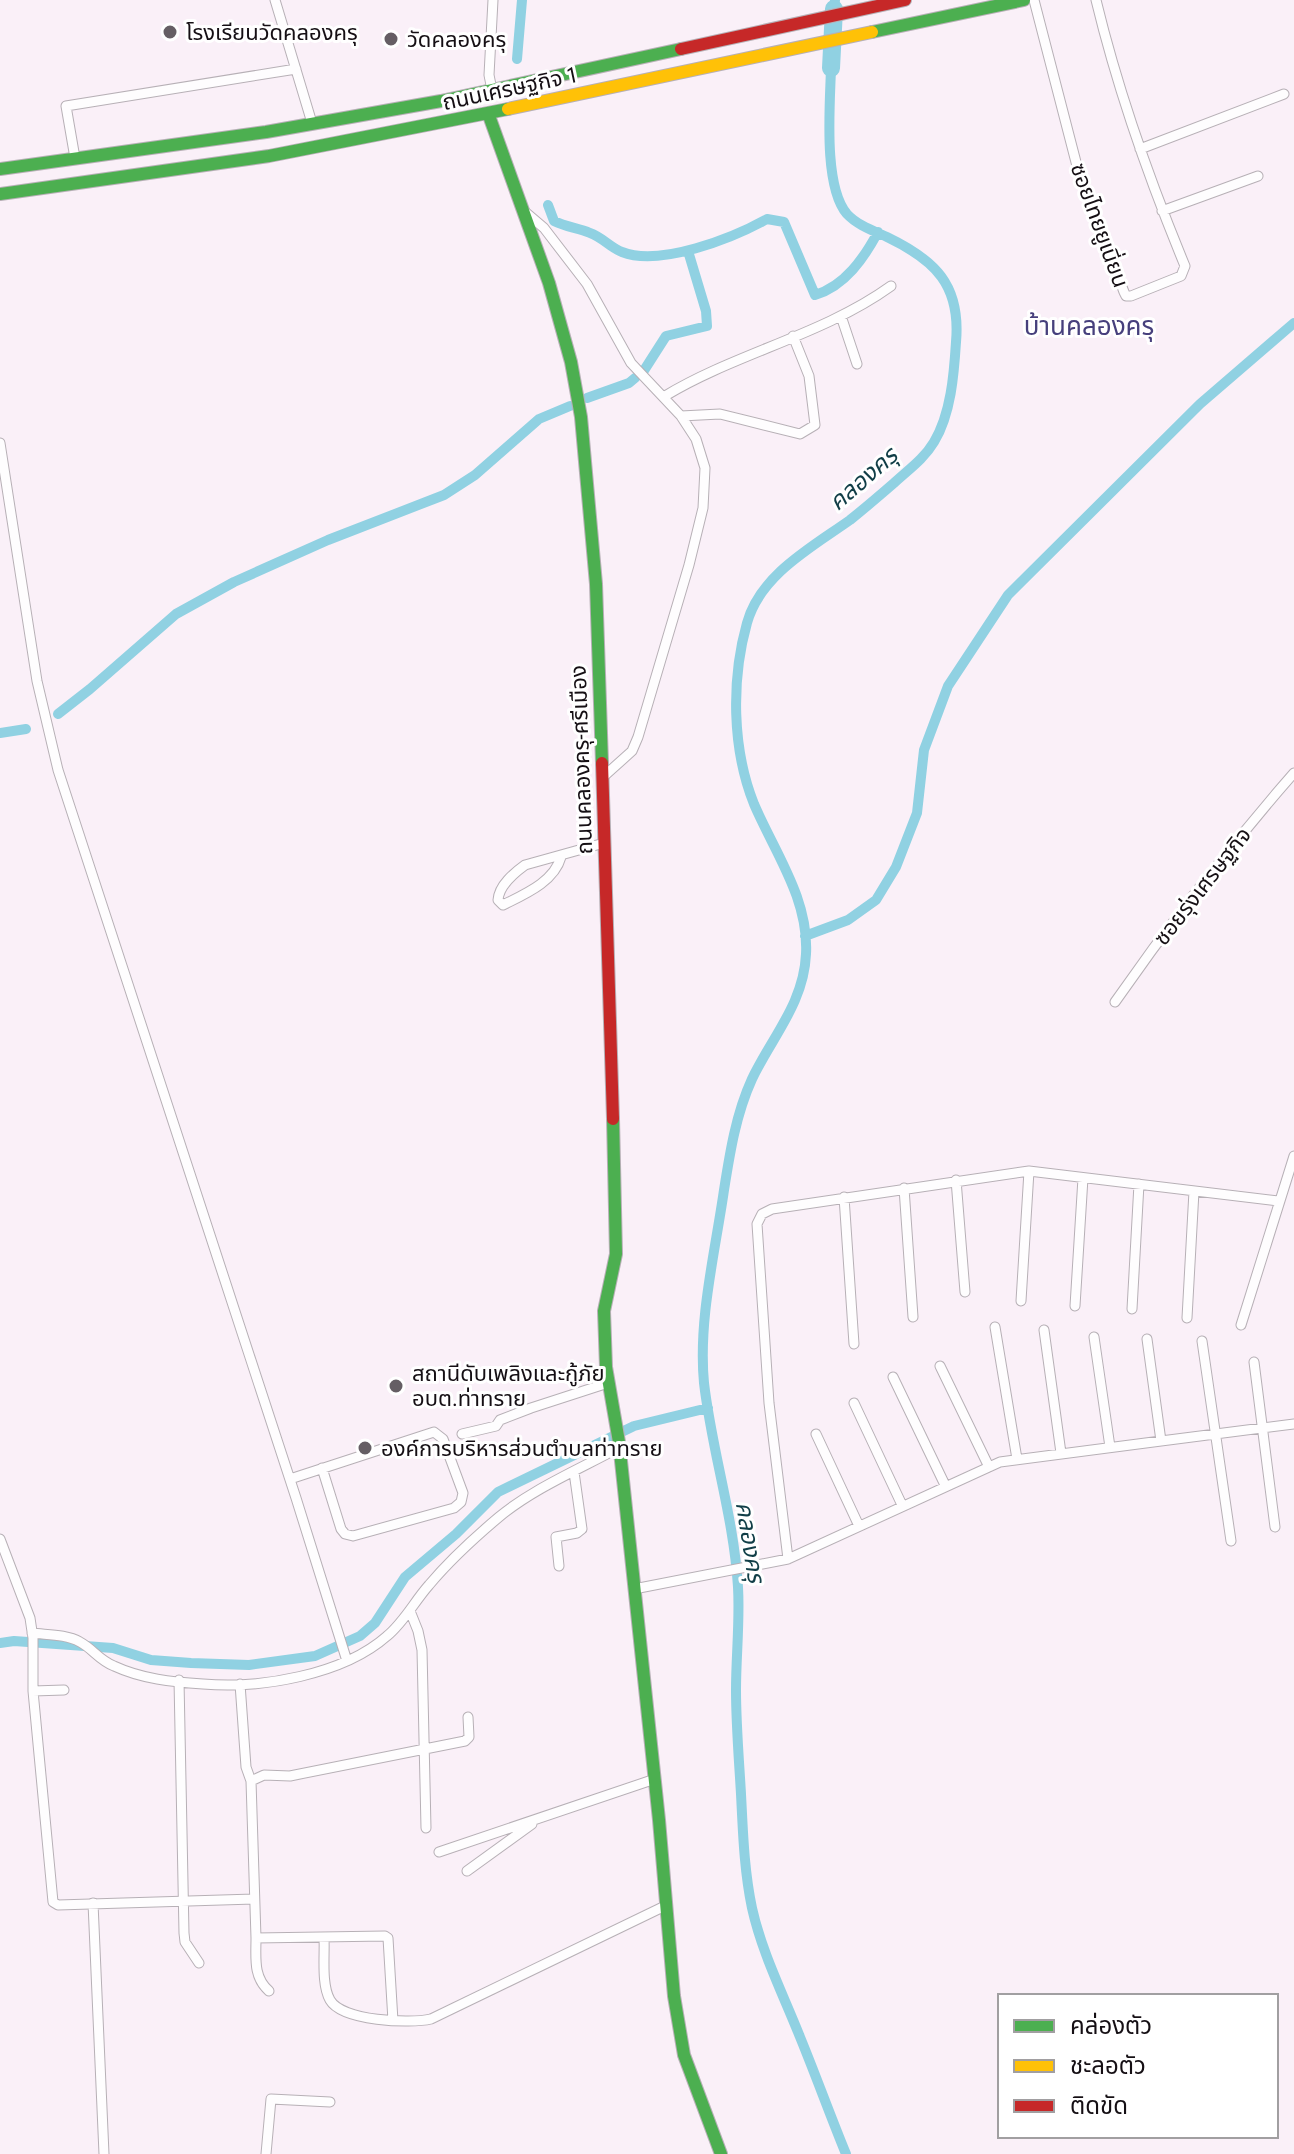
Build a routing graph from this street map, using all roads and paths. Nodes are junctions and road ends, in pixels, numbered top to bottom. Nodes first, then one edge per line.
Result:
1 (275, 0) edge
2 (493, 0) edge
3 (905, 0) edge
4 (1024, 0) edge
5 (1034, 0) edge
6 (1096, 0) edge
7 (296, 69) junction
8 (492, 90) junction
9 (1284, 94) dead end
10 (488, 113) junction
11 (312, 123) junction
12 (1140, 149) junction
13 (75, 158) junction
14 (28, 165) junction
15 (0, 169) edge
16 (0, 176) edge
17 (1258, 176) dead end
18 (31, 189) junction
19 (0, 191) edge
20 (522, 210) junction
21 (1162, 211) junction
22 (891, 286) dead end
23 (841, 316) junction
24 (793, 336) junction
25 (857, 364) dead end
26 (665, 396) junction
27 (681, 416) junction
28 (0, 443) edge
29 (4, 499) edge
30 (1294, 773) edge
31 (602, 778) junction
32 (604, 843) junction
33 (561, 857) junction
34 (1115, 1002) dead end
35 (1294, 1156) edge
36 (1029, 1171) junction
37 (1291, 1176) edge
38 (1083, 1178) junction
39 (956, 1180) junction
40 (1139, 1184) junction
41 (904, 1188) junction
42 (1194, 1191) junction
43 (844, 1197) junction
44 (1278, 1201) junction
45 (965, 1292) dead end
46 (1021, 1301) dead end
47 (1075, 1306) dead end
48 (1132, 1309) dead end
49 (913, 1317) dead end
50 (1187, 1318) dead end
51 (1241, 1325) dead end
52 (995, 1327) dead end
53 (1044, 1330) dead end
54 (1094, 1337) dead end
55 (1147, 1339) dead end
56 (1202, 1341) dead end
57 (854, 1344) dead end
58 (1254, 1362) dead end
59 (940, 1366) dead end
60 (893, 1377) dead end
61 (608, 1383) junction
62 (854, 1403) dead end
63 (1294, 1424) edge
64 (1263, 1428) junction
65 (462, 1434) dead end
66 (816, 1434) dead end
67 (1215, 1435) junction
68 (1161, 1441) junction
69 (620, 1445) junction
70 (1110, 1447) junction
71 (1061, 1453) junction
72 (1017, 1459) junction
73 (989, 1467) junction
74 (322, 1468) junction
75 (574, 1472) junction
76 (290, 1479) junction
77 (945, 1485) junction
78 (902, 1505) junction
79 (859, 1526) junction
80 (1275, 1527) dead end
81 (0, 1539) edge
82 (1231, 1541) dead end
83 (788, 1559) junction
84 (559, 1566) dead end
85 (634, 1589) junction
86 (410, 1611) junction
87 (32, 1635) junction
88 (346, 1658) junction
89 (179, 1680) junction
90 (240, 1684) junction
91 (64, 1690) dead end
92 (33, 1691) junction
93 (468, 1717) dead end
94 (424, 1749) junction
95 (655, 1779) junction
96 (251, 1781) junction
97 (538, 1820) junction
98 (426, 1828) dead end
99 (439, 1852) dead end
100 (467, 1871) dead end
101 (254, 1899) junction
102 (93, 1903) junction
103 (182, 1903) junction
104 (667, 1905) junction
105 (256, 1938) junction
106 (324, 1938) junction
107 (199, 1963) dead end
108 (269, 1991) dead end
109 (393, 2021) junction
110 (330, 2102) dead end
111 (104, 2154) edge
112 (266, 2154) edge
113 (721, 2154) edge

1 - 7 street
2 - 8 street
3 - 8 street, ถนนเศรษฐกิจ 1
4 - 10 street, ถนนเศรษฐกิจ 1
5 - 21 street, ซอยไทยยูเนี่ยน
6 - 12 street, ซอยไทยยูเนี่ยน
7 - 11 street
7 - 13 street
8 - 11 street, ถนนเศรษฐกิจ 1
9 - 12 street
10 - 18 street, ถนนเศรษฐกิจ 1
10 - 20 street, ถนนคลองครุ-ศรีเมือง
11 - 13 street, ถนนเศรษฐกิจ 1
12 - 21 street, ซอยไทยยูเนี่ยน
13 - 14 street, ถนนเศรษฐกิจ 1
14 - 15 street, ถนนเศรษฐกิจ 1
14 - 18 street
16 - 19 street
17 - 21 street
18 - 19 street, ถนนเศรษฐกิจ 1
20 - 26 street
20 - 31 street, ถนนคลองครุ-ศรีเมือง
22 - 23 street
23 - 24 street
23 - 25 street
24 - 26 street
24 - 27 street
26 - 27 street
27 - 31 street
28 - 29 street
29 - 76 street
30 - 34 street, ซอยรุ่งเศรษฐกิจ
31 - 32 street, ถนนคลองครุ-ศรีเมือง
32 - 33 street
32 - 61 street, ถนนคลองครุ-ศรีเมือง
33 - 33 street
35 - 37 street
36 - 38 street
36 - 39 street
36 - 46 street
37 - 44 street
38 - 40 street
38 - 47 street
39 - 41 street
39 - 45 street
40 - 42 street
40 - 48 street
41 - 43 street
41 - 49 street
42 - 44 street
42 - 50 street
43 - 57 street
43 - 83 street
44 - 51 street
52 - 72 street
53 - 71 street
54 - 70 street
55 - 68 street
56 - 67 street
58 - 64 street
59 - 73 street
60 - 77 street
61 - 65 street
61 - 69 street, ถนนคลองครุ-ศรีเมือง
62 - 78 street
63 - 64 street
64 - 67 street
64 - 80 street
66 - 79 street
67 - 68 street
67 - 82 street
68 - 70 street
69 - 75 street
69 - 85 street, ถนนคลองครุ-ศรีเมือง
70 - 71 street
71 - 72 street
72 - 73 street
73 - 77 street
74 - 74 street
74 - 76 street
75 - 84 street
75 - 86 street
76 - 88 street
77 - 78 street
78 - 79 street
79 - 83 street
81 - 87 street
83 - 85 street
85 - 95 street, ถนนคลองครุ-ศรีเมือง
86 - 88 street
86 - 94 street
87 - 89 street
87 - 92 street
88 - 90 street
89 - 90 street
89 - 103 street
90 - 96 street
91 - 92 street
92 - 102 street
93 - 94 street
94 - 96 street
94 - 98 street
95 - 97 street
95 - 104 street, ถนนคลองครุ-ศรีเมือง
96 - 101 street
97 - 99 street
97 - 100 street
101 - 103 street
101 - 105 street
102 - 103 street
102 - 111 street
103 - 107 street
104 - 109 street
104 - 113 street, ถนนคลองครุ-ศรีเมือง
105 - 106 street
105 - 108 street
106 - 109 street
106 - 109 street
110 - 112 street

